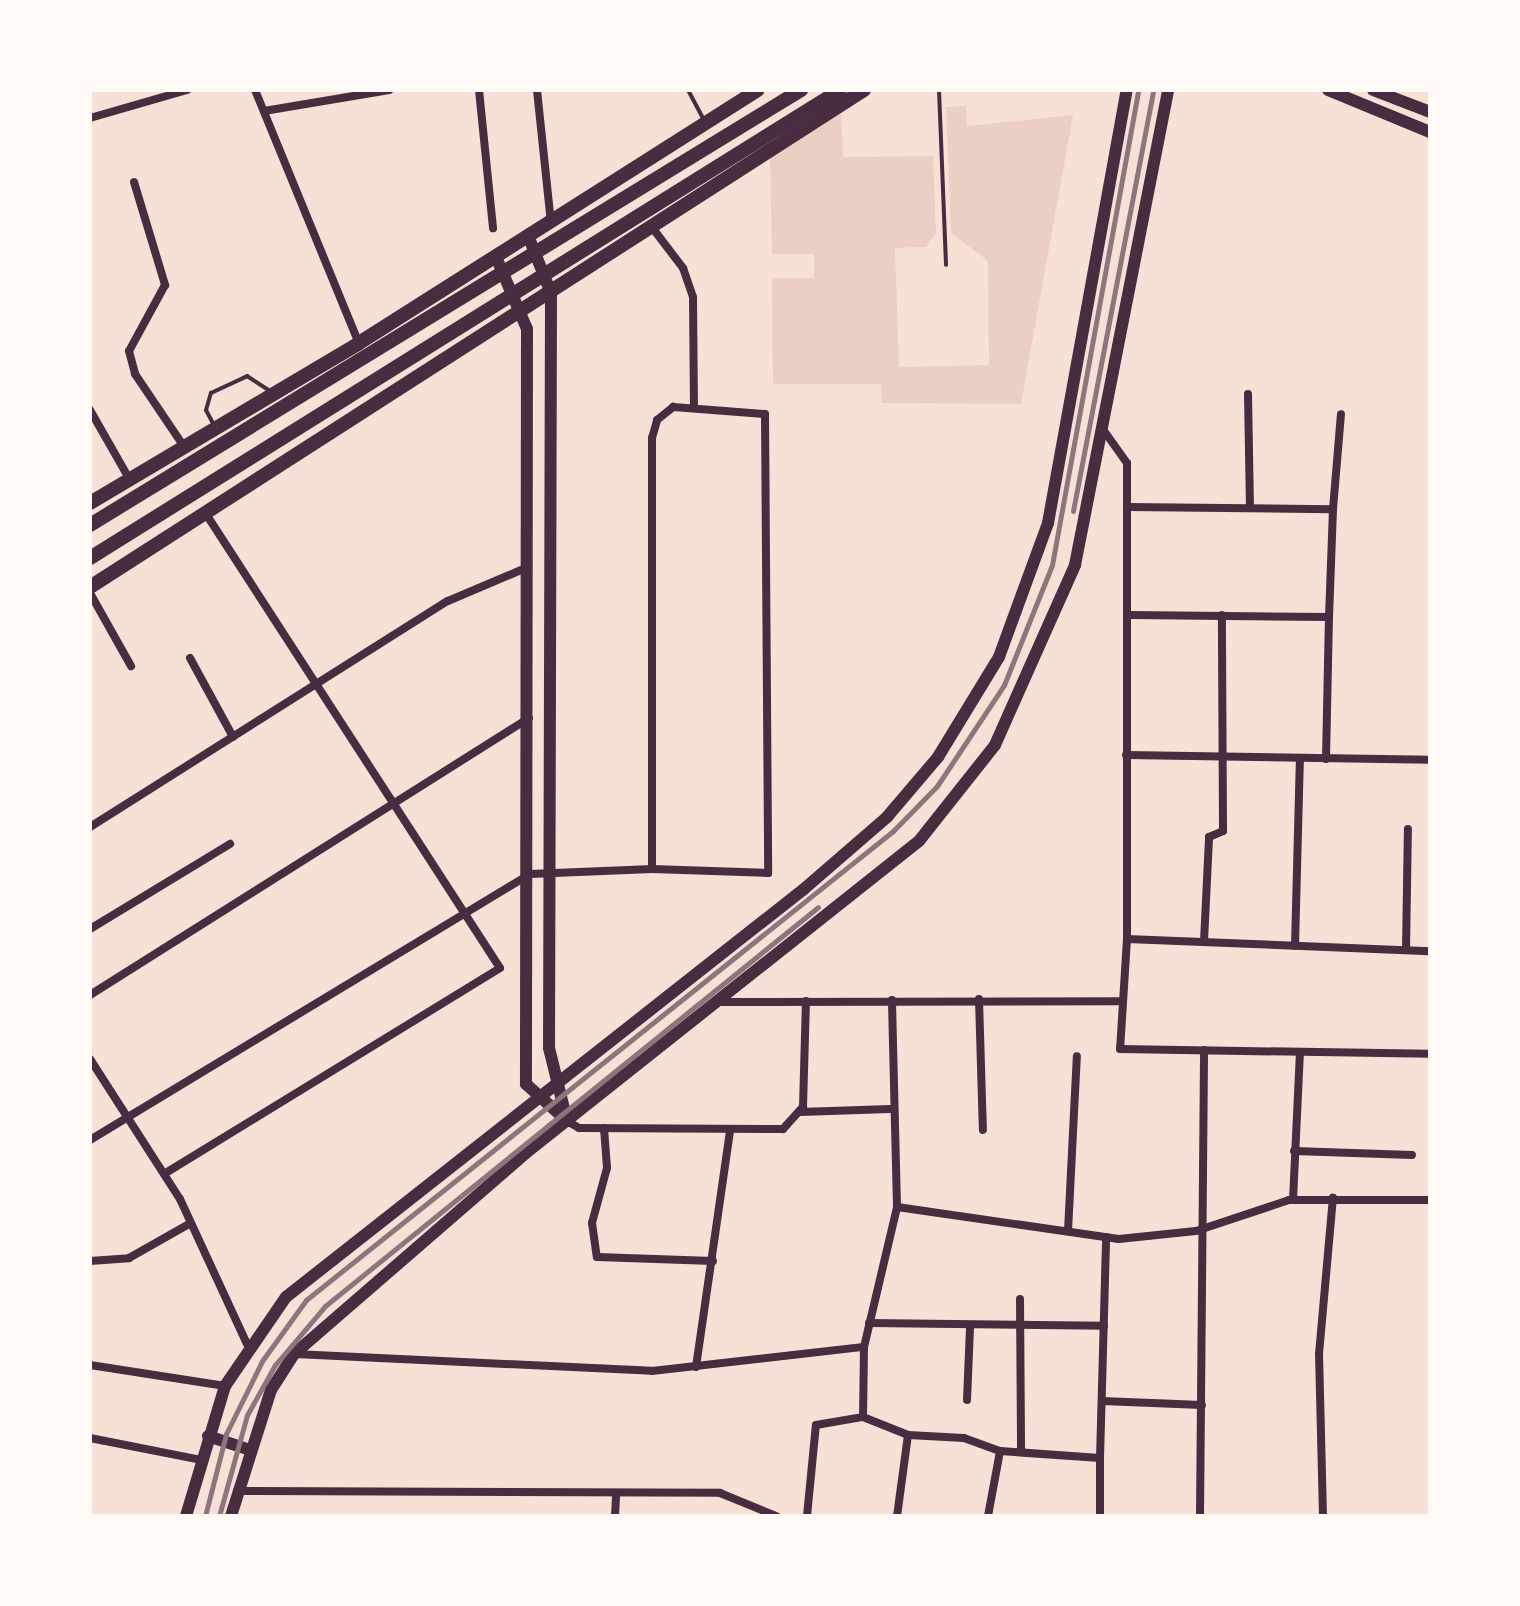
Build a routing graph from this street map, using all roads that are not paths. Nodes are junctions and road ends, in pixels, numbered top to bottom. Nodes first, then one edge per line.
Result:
1 (187, 90) edge
2 (255, 90) edge
3 (389, 90) edge
4 (479, 90) edge
5 (537, 90) edge
6 (688, 90) edge
7 (757, 90) edge
8 (801, 90) edge
9 (840, 90) edge
10 (864, 90) edge
11 (939, 90) edge
12 (1127, 90) edge
13 (1168, 90) edge
14 (1328, 90) edge
15 (1373, 90) edge
16 (264, 111) junction
17 (1430, 112) edge
18 (90, 118) edge
19 (706, 123) junction
20 (1430, 132) edge
21 (134, 182) dead end
22 (551, 224) junction
23 (651, 226) junction
24 (493, 228) dead end
25 (529, 238) junction
26 (496, 257) junction
27 (946, 265) dead end
28 (551, 293) junction
29 (522, 312) junction
30 (359, 343) junction
31 (1248, 394) dead end
32 (273, 395) junction
33 (694, 407) junction
34 (90, 410) edge
35 (1341, 414) dead end
36 (1102, 428) junction
37 (216, 429) junction
38 (185, 448) junction
39 (130, 480) junction
40 (90, 503) edge
41 (1250, 505) junction
42 (1128, 507) junction
43 (1333, 509) junction
44 (208, 517) junction
45 (90, 525) edge
46 (90, 558) edge
47 (529, 567) junction
48 (90, 587) edge
49 (90, 593) edge
50 (1130, 615) junction
51 (1222, 615) junction
52 (1329, 617) junction
53 (190, 658) dead end
54 (131, 666) dead end
55 (316, 689) junction
56 (530, 718) junction
57 (233, 737) junction
58 (1126, 755) junction
59 (1224, 758) junction
60 (1300, 759) junction
61 (1326, 759) junction
62 (1430, 760) edge
63 (392, 806) junction
64 (90, 827) edge
65 (1408, 829) dead end
66 (230, 844) dead end
67 (652, 869) junction
68 (551, 872) junction
69 (530, 874) junction
70 (460, 911) junction
71 (90, 929) edge
72 (1127, 939) junction
73 (1204, 941) junction
74 (1295, 946) junction
75 (1406, 950) junction
76 (1430, 951) edge
77 (90, 995) edge
78 (979, 999) junction
79 (892, 1000) junction
80 (806, 1001) junction
81 (1121, 1001) junction
82 (720, 1002) junction
83 (1204, 1050) junction
84 (1300, 1052) junction
85 (1430, 1054) edge
86 (1077, 1056) dead end
87 (90, 1059) edge
88 (100, 1075) junction
89 (90, 1081) edge
90 (556, 1082) junction
91 (539, 1095) junction
92 (890, 1109) junction
93 (800, 1112) junction
94 (125, 1117) junction
95 (567, 1121) junction
96 (604, 1128) junction
97 (730, 1130) junction
98 (983, 1130) dead end
99 (90, 1140) edge
100 (1294, 1151) junction
101 (1412, 1155) dead end
102 (164, 1174) junction
103 (1333, 1198) junction
104 (1293, 1200) junction
105 (1430, 1200) edge
106 (897, 1207) junction
107 (187, 1225) junction
108 (1202, 1229) junction
109 (1068, 1231) junction
110 (1106, 1237) junction
111 (90, 1261) edge
112 (713, 1261) junction
113 (1020, 1299) dead end
114 (869, 1323) junction
115 (1104, 1326) junction
116 (970, 1327) junction
117 (1020, 1328) junction
118 (247, 1344) junction
119 (864, 1347) junction
120 (294, 1354) junction
121 (90, 1365) edge
122 (696, 1367) junction
123 (225, 1386) junction
124 (967, 1400) dead end
125 (1102, 1401) junction
126 (1202, 1405) junction
127 (863, 1417) junction
128 (908, 1435) junction
129 (208, 1436) junction
130 (90, 1438) edge
131 (250, 1450) junction
132 (1000, 1451) junction
133 (1021, 1452) junction
134 (1100, 1458) junction
135 (201, 1460) junction
136 (236, 1491) junction
137 (616, 1495) junction
138 (186, 1516) edge
139 (231, 1516) edge
140 (615, 1516) edge
141 (776, 1516) edge
142 (807, 1516) edge
143 (897, 1516) edge
144 (988, 1516) edge
145 (1100, 1516) edge
146 (1200, 1516) edge
147 (1323, 1516) edge

1 - 18 street
2 - 16 street
3 - 16 street
4 - 24 street
5 - 22 street
6 - 19 lane
7 - 19 highway
8 - 45 highway
9 - 46 highway
10 - 23 highway
11 - 27 lane
12 - 90 main road
13 - 36 main road
14 - 20 main road
15 - 17 main road
16 - 30 street
19 - 22 highway
21 - 38 street
22 - 25 highway
23 - 28 highway
23 - 33 street
25 - 26 highway
25 - 28 main road
26 - 29 main road
26 - 30 highway
28 - 29 highway
28 - 68 main road
29 - 44 highway
29 - 47 main road
30 - 32 highway
31 - 41 street
32 - 37 highway
32 - 37 lane
33 - 67 street
33 - 67 street
34 - 39 street
35 - 43 street
36 - 42 street
36 - 82 main road
37 - 38 highway
38 - 39 highway
39 - 40 highway
41 - 42 street
41 - 43 street
42 - 50 street
43 - 52 street
44 - 48 highway
44 - 55 street
47 - 55 street
47 - 56 main road
49 - 54 street
50 - 51 street
50 - 58 street
51 - 52 street
51 - 59 street
52 - 61 street
53 - 57 street
55 - 57 street
55 - 63 street
56 - 63 street
56 - 69 main road
57 - 64 street
58 - 59 street
58 - 72 street
59 - 60 street
59 - 73 street
60 - 61 street
60 - 74 street
61 - 62 street
63 - 70 street
63 - 77 street
65 - 75 street
66 - 71 street
67 - 68 street
68 - 69 street
68 - 90 main road
69 - 70 street
69 - 91 main road
70 - 94 street
70 - 102 street
72 - 73 street
72 - 81 street
73 - 74 street
74 - 75 street
75 - 76 street
78 - 79 street
78 - 81 street
78 - 98 street
79 - 80 street
79 - 92 street
80 - 82 street
80 - 93 street
81 - 83 street
82 - 95 main road
83 - 84 street
83 - 108 street
84 - 85 street
84 - 100 street
86 - 109 street
87 - 88 street
88 - 89 street
88 - 94 street
90 - 91 main road
90 - 95 main road
91 - 95 main road
91 - 118 main road
92 - 93 street
92 - 106 street
93 - 97 street
94 - 99 street
94 - 102 street
95 - 96 street
95 - 120 main road
96 - 97 street
96 - 112 street
97 - 112 street
100 - 101 street
100 - 104 street
102 - 107 street
103 - 104 street
103 - 105 street
103 - 147 street
104 - 108 street
106 - 109 street
106 - 114 street
107 - 111 street
107 - 118 street
108 - 110 street
108 - 126 street
109 - 110 street
110 - 115 street
112 - 122 street
113 - 117 street
114 - 116 street
114 - 119 street
115 - 117 street
115 - 125 street
116 - 117 street
116 - 124 street
117 - 133 street
118 - 123 main road
119 - 122 street
119 - 127 street
120 - 122 street
120 - 131 main road
121 - 123 street
123 - 129 main road
125 - 126 street
125 - 134 street
126 - 146 street
127 - 128 street
127 - 142 street
128 - 132 street
128 - 143 street
129 - 131 main road
129 - 135 main road
130 - 135 street
131 - 136 main road
132 - 133 street
132 - 144 street
133 - 134 street
134 - 145 street
135 - 138 main road
136 - 137 street
136 - 139 main road
137 - 140 street
137 - 141 street

